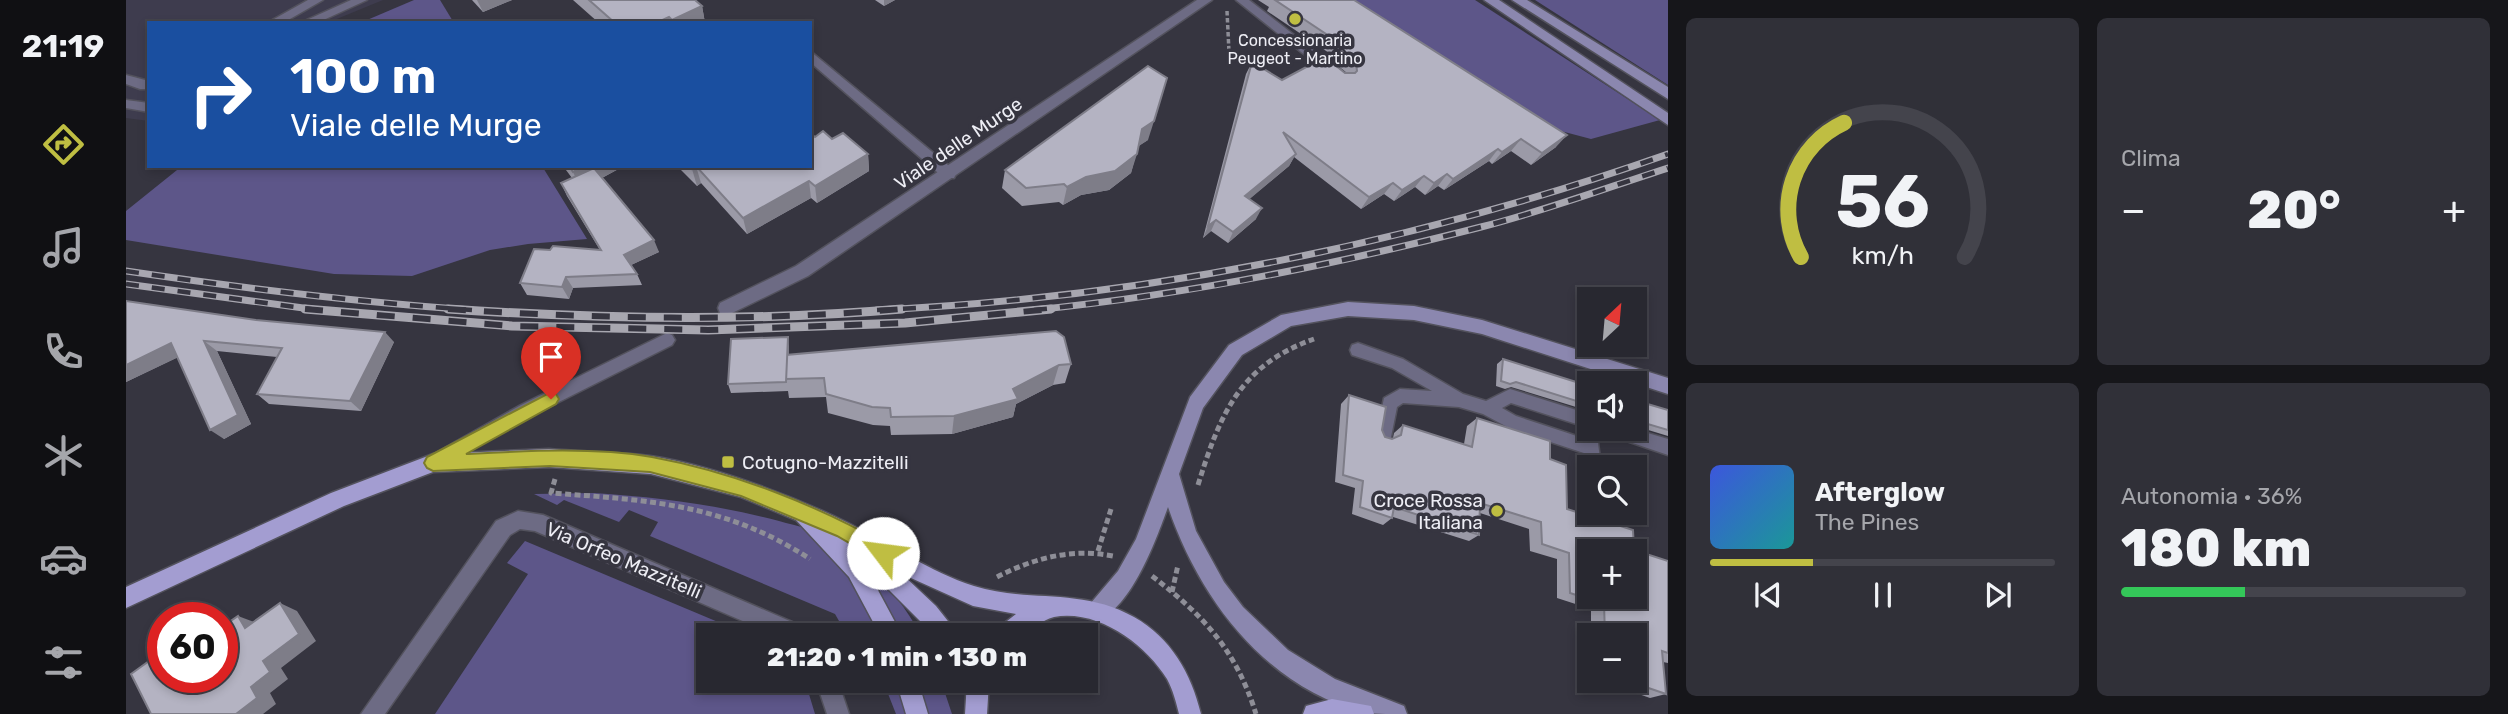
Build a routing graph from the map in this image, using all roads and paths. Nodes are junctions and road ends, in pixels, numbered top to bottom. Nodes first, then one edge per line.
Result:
1 (317, 0) edge
2 (361, 0) edge
3 (1206, 0) edge
4 (1226, 0) edge
5 (1242, 0) edge
6 (1490, 0) edge
7 (1518, 0) edge
8 (278, 21) edge
9 (311, 21) edge
10 (1229, 52) dead end
11 (812, 57) edge
12 (126, 79) edge
13 (1344, 80) edge
14 (147, 85) edge
15 (1668, 94) edge
16 (126, 104) edge
17 (147, 108) edge
18 (1668, 120) edge
19 (949, 174) junction
20 (726, 308) dead end
21 (1322, 337) dead end
22 (667, 340) dead end
23 (1358, 350) dead end
24 (1668, 386) edge
25 (1459, 400) junction
26 (1487, 408) junction
27 (1577, 417) edge
28 (1384, 437) edge
29 (1647, 440) edge
30 (1668, 447) edge
31 (1592, 455) edge
32 (560, 458) junction
33 (433, 463) junction
34 (1169, 473) junction
35 (1197, 489) dead end
36 (796, 509) junction
37 (1111, 509) dead end
38 (843, 530) junction
39 (1098, 552) dead end
40 (816, 564) dead end
41 (126, 598) edge
42 (1060, 606) junction
43 (1097, 611) junction
44 (771, 623) edge
45 (885, 623) edge
46 (936, 623) edge
47 (1020, 623) edge
48 (831, 693) edge
49 (911, 693) edge
50 (976, 693) edge
51 (372, 714) edge
52 (838, 714) edge
53 (917, 714) edge
54 (976, 714) edge
55 (1190, 714) edge
56 (1314, 714) edge
57 (1363, 714) edge
58 (1396, 714) edge

1 - 8 lane
2 - 9 lane
3 - 19 street, Viale delle Murge
4 - 10 path
5 - 13 lane
6 - 18 main road
7 - 15 main road
11 - 19 lane
12 - 14 lane
16 - 17 lane
19 - 20 street, Viale delle Murge
21 - 35 path
22 - 33 lane
23 - 25 lane
24 - 34 main road
25 - 26 lane
25 - 28 lane
26 - 27 lane
26 - 31 lane
29 - 30 lane
32 - 33 main road
32 - 36 main road
32 - 40 path
33 - 41 main road
34 - 43 main road
34 - 58 main road
36 - 38 main road
36 - 45 main road
37 - 39 path
38 - 42 main road
38 - 46 main road
42 - 43 main road
42 - 47 main road
43 - 55 main road
44 - 51 street, Via Orfeo Mazzitelli
48 - 52 street
49 - 53 main road
50 - 54 main road
56 - 57 main road

